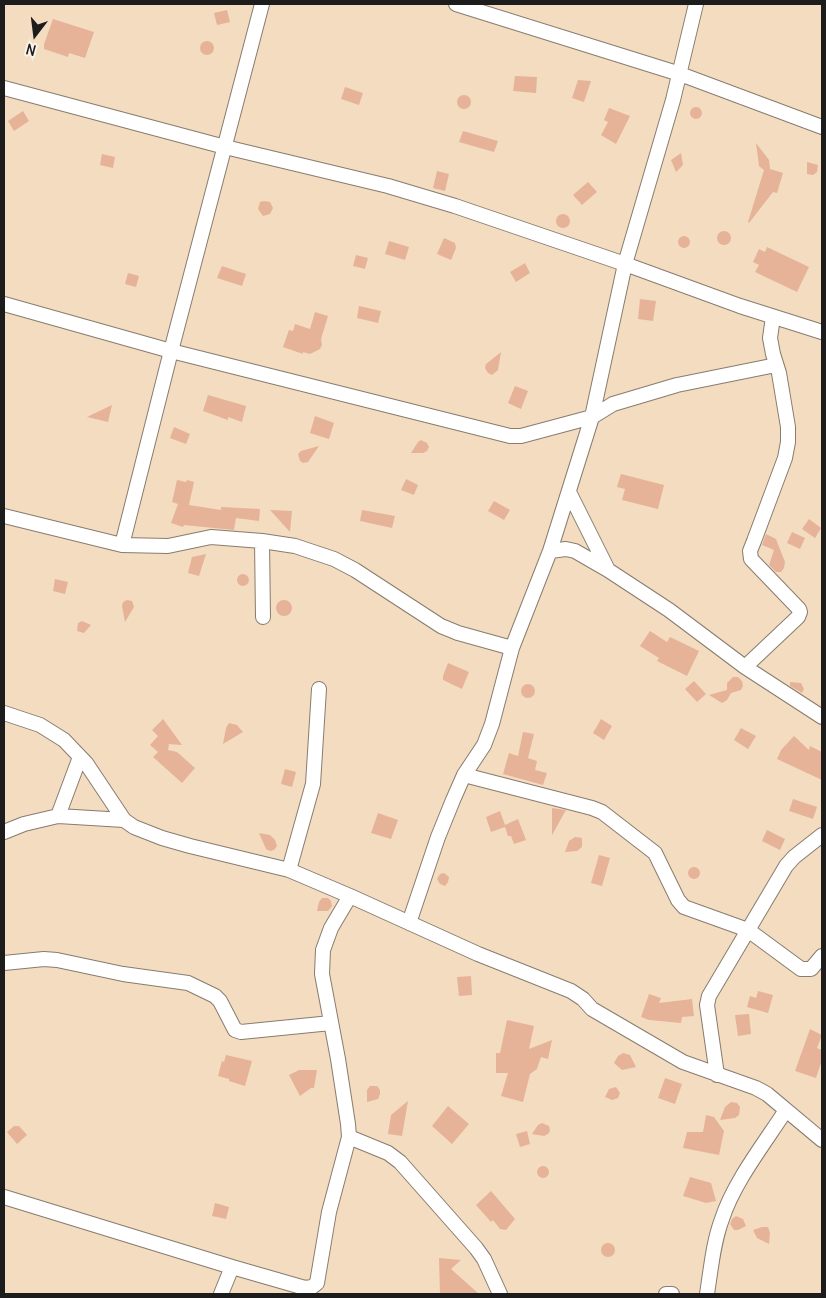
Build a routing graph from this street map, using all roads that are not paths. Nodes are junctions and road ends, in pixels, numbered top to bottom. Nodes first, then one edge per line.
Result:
1 (262, 4) edge
2 (456, 4) edge
3 (696, 4) edge
4 (680, 74) junction
5 (4, 88) edge
6 (822, 127) edge
7 (225, 147) junction
8 (625, 264) junction
9 (4, 304) edge
10 (772, 317) junction
11 (822, 332) edge
12 (171, 351) junction
13 (776, 365) junction
14 (592, 417) junction
15 (569, 492) junction
16 (4, 516) edge
17 (262, 541) junction
18 (122, 545) junction
19 (550, 551) junction
20 (608, 570) junction
21 (263, 617) dead end
22 (512, 648) junction
23 (745, 666) junction
24 (320, 689) dead end
25 (4, 713) edge
26 (822, 717) edge
27 (80, 757) junction
28 (464, 775) junction
29 (58, 816) junction
30 (124, 820) junction
31 (4, 832) edge
32 (822, 835) edge
33 (289, 870) junction
34 (350, 896) junction
35 (409, 923) junction
36 (748, 930) junction
37 (822, 956) edge
38 (4, 963) edge
39 (331, 1023) junction
40 (718, 1075) junction
41 (786, 1110) junction
42 (349, 1137) junction
43 (822, 1140) edge
44 (4, 1197) edge
45 (232, 1266) junction
46 (221, 1294) edge
47 (500, 1294) edge
48 (666, 1294) edge
49 (672, 1294) edge
50 (707, 1294) edge

1 - 7 street
2 - 4 street
3 - 4 street
4 - 6 street
4 - 8 street
5 - 7 street
7 - 8 street
7 - 12 street
8 - 10 street
8 - 14 street
9 - 12 street
10 - 11 street
10 - 13 street
12 - 14 street
12 - 18 street
13 - 14 street
13 - 23 street
14 - 15 street
15 - 19 street
15 - 20 street
16 - 18 street
17 - 18 street
17 - 21 street
17 - 22 street
19 - 20 street
19 - 22 street
20 - 23 street
22 - 28 street
23 - 26 street
24 - 33 street
25 - 27 street
27 - 29 street
27 - 30 street
28 - 35 street
28 - 36 street
29 - 30 street
29 - 31 street
30 - 33 street
32 - 36 street
33 - 34 street
34 - 35 street
34 - 39 street
35 - 40 street
36 - 37 street
36 - 40 street
38 - 39 street
39 - 42 street
40 - 41 street
41 - 43 street
41 - 50 street
42 - 45 street
42 - 47 street
44 - 45 street
45 - 46 street
48 - 49 street

